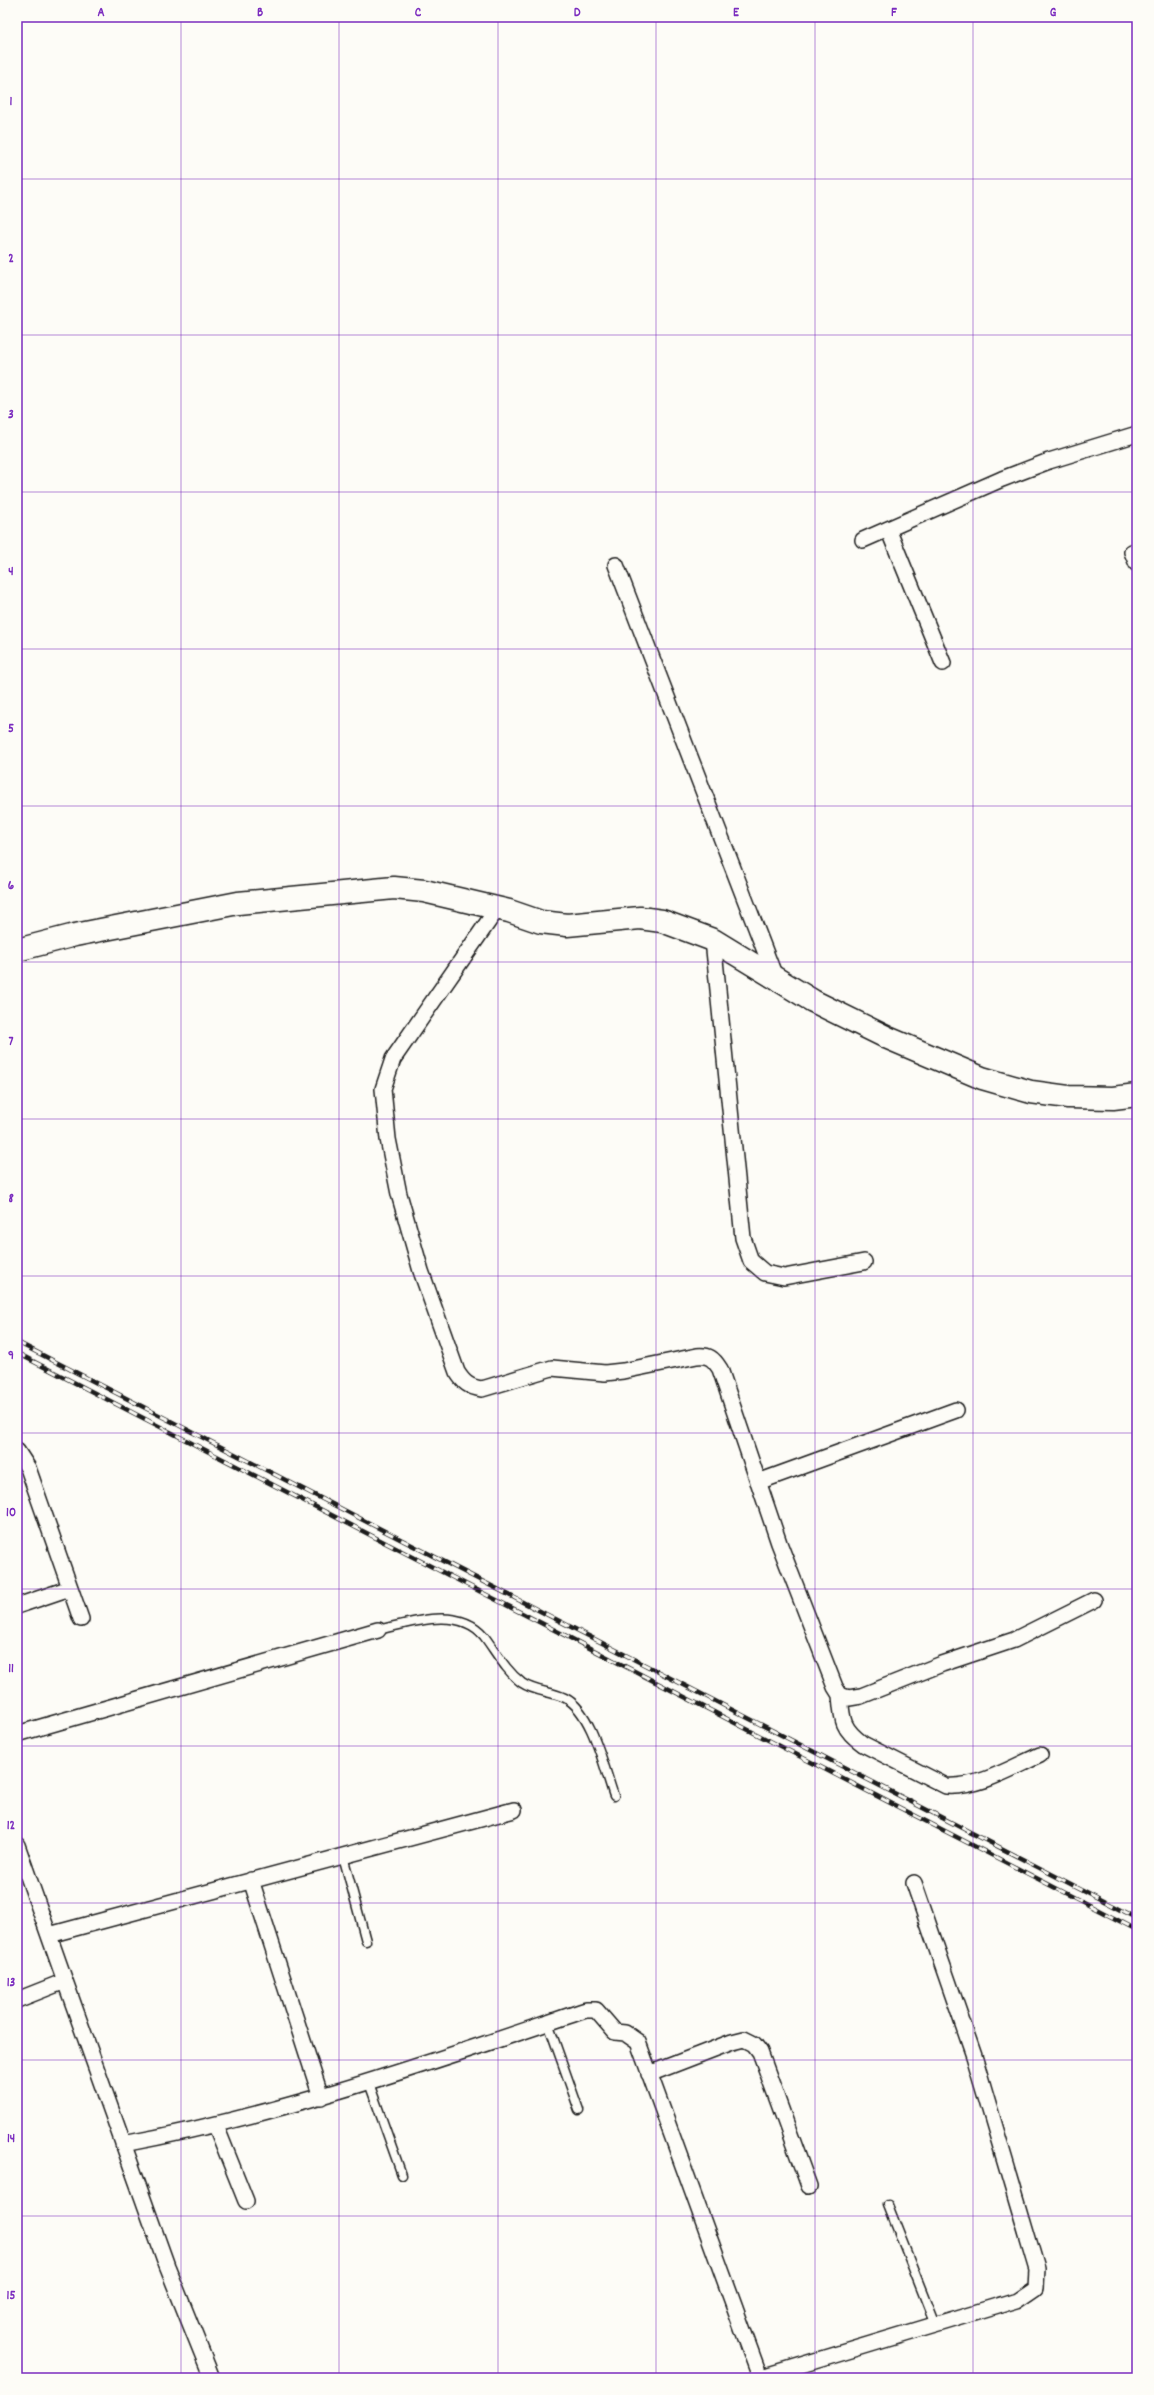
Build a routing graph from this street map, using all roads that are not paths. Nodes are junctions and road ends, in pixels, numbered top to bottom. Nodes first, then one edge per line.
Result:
1 (1137, 434) edge
2 (888, 529) junction
3 (863, 540) dead end
4 (616, 565) dead end
5 (943, 663) dead end
6 (497, 909) junction
7 (714, 940) junction
8 (17, 950) edge
9 (775, 977) junction
10 (1137, 1095) edge
11 (864, 1262) dead end
12 (956, 1410) dead end
13 (17, 1451) edge
14 (758, 1482) junction
15 (70, 1588) junction
16 (1094, 1600) dead end
17 (17, 1606) edge
18 (81, 1619) dead end
19 (378, 1630) joint
20 (840, 1695) junction
21 (17, 1734) edge
22 (1040, 1755) dead end
23 (614, 1796) dead end
24 (514, 1810) dead end
25 (17, 1845) edge
26 (343, 1856) junction
27 (251, 1880) junction
28 (914, 1883) dead end
29 (49, 1935) junction
30 (366, 1941) dead end
31 (65, 1981) junction
32 (17, 2000) edge
33 (548, 2023) junction
34 (649, 2074) junction
35 (369, 2083) junction
36 (321, 2097) junction
37 (579, 2110) dead end
38 (216, 2126) junction
39 (123, 2144) junction
40 (402, 2175) dead end
41 (809, 2186) dead end
42 (246, 2201) dead end
43 (888, 2205) dead end
44 (935, 2324) junction
45 (212, 2378) edge
46 (759, 2378) edge

1 - 2 street
2 - 3 street
2 - 5 street
4 - 9 street
6 - 7 street
6 - 8 street
6 - 14 street
7 - 9 street
7 - 11 street
9 - 10 street
12 - 14 street
13 - 15 street
14 - 20 street
15 - 17 street
15 - 18 street
16 - 20 street
19 - 21 street
19 - 23 lane
20 - 22 street
24 - 26 street
25 - 29 street
26 - 27 street
26 - 30 lane
27 - 29 street
27 - 36 street
28 - 44 street
29 - 31 street
31 - 32 street
31 - 39 street
33 - 34 street
33 - 35 street
33 - 37 lane
34 - 41 street
34 - 46 street
35 - 36 street
35 - 40 lane
36 - 38 street
38 - 39 street
38 - 42 street
39 - 45 street
43 - 44 lane
44 - 46 street

